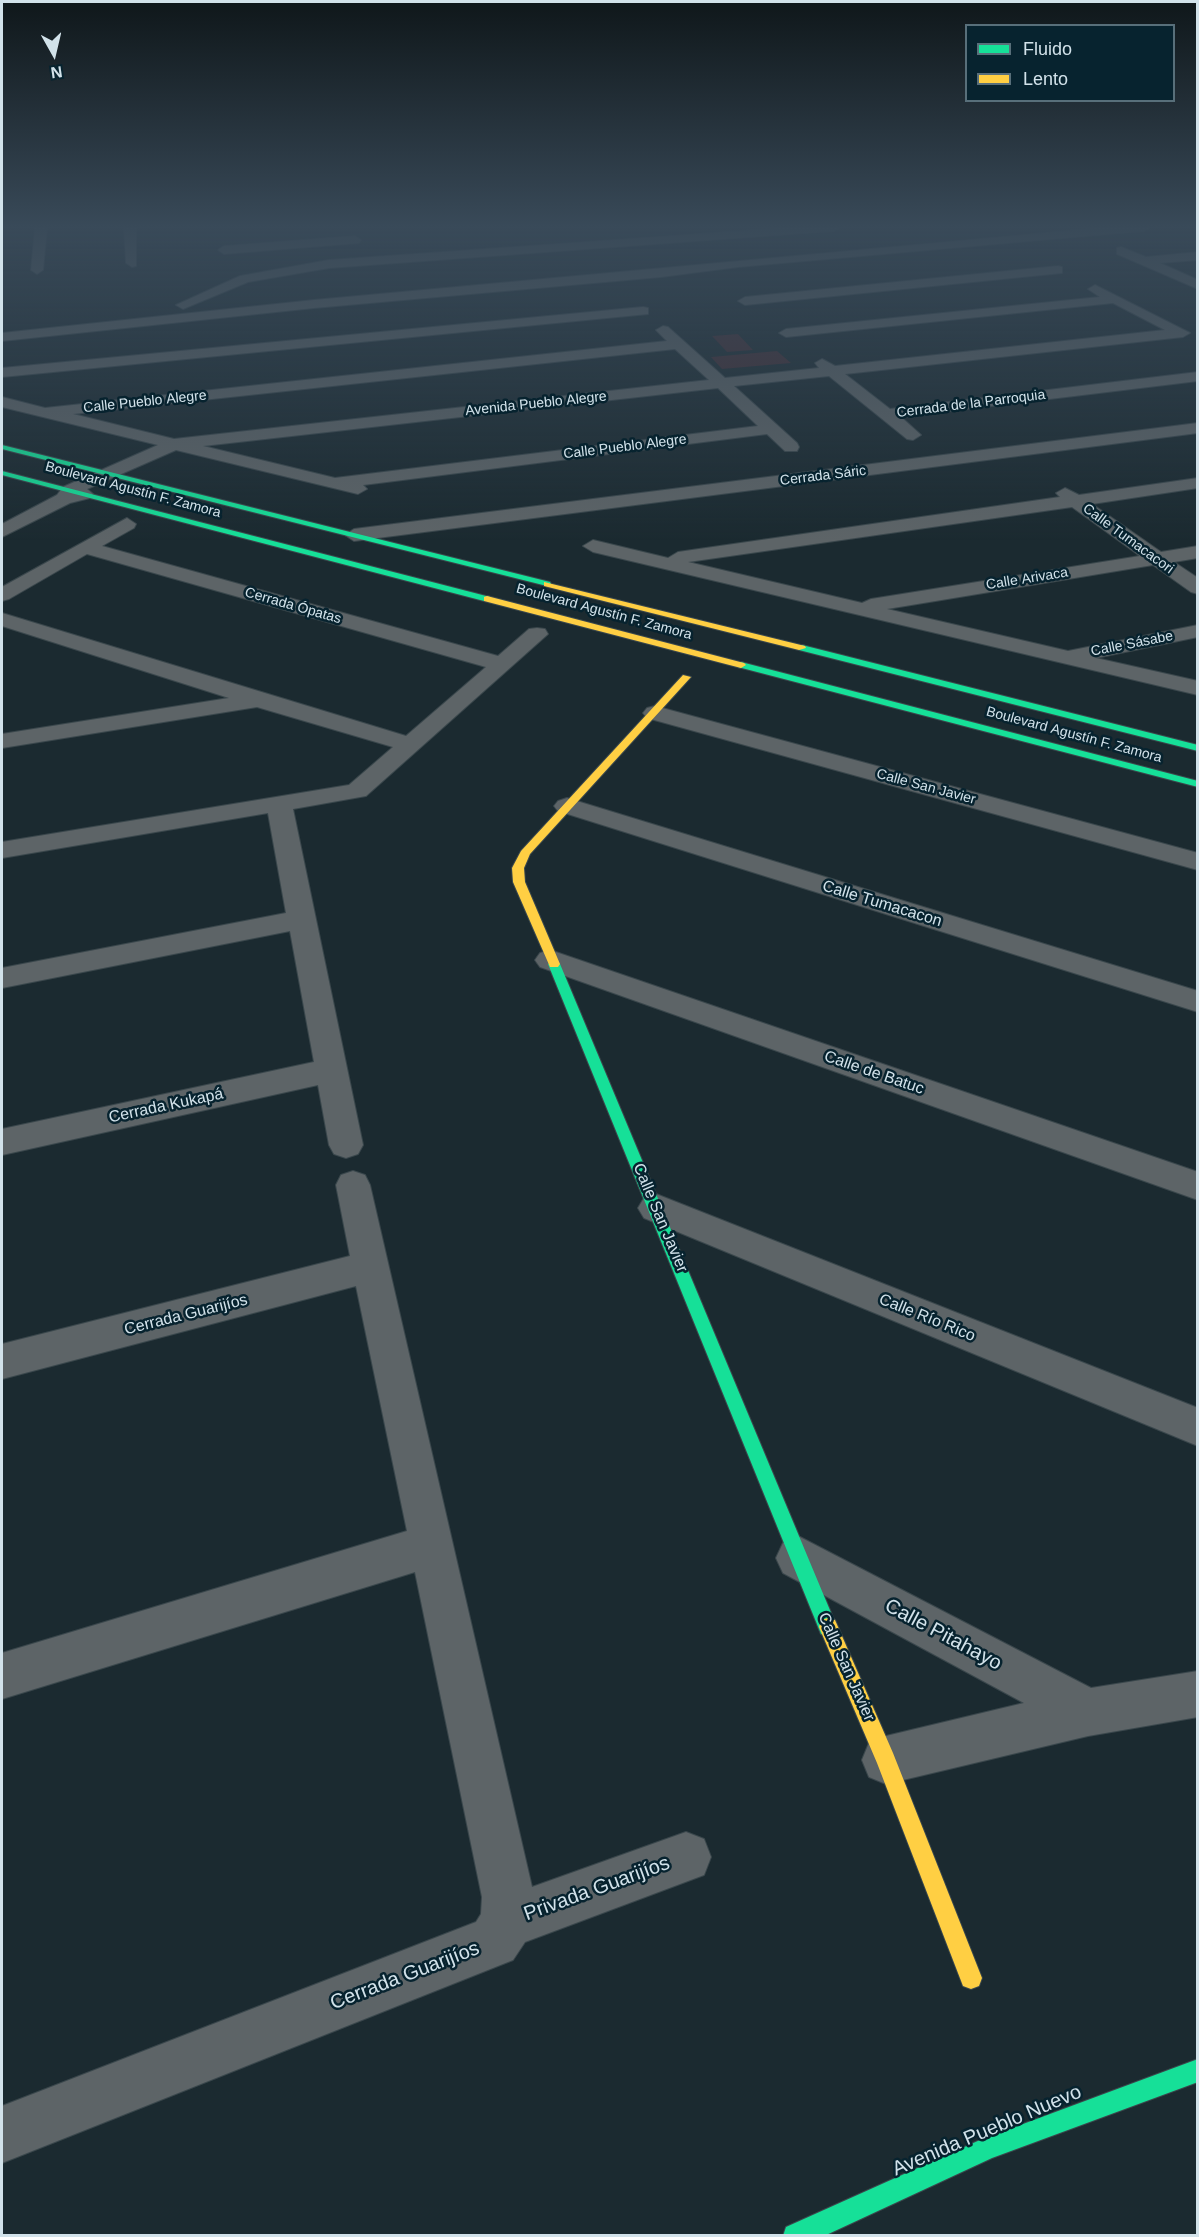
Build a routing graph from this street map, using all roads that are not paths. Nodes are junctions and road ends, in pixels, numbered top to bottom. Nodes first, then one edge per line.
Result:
1 (42, 332) edge
2 (422, 332) edge
3 (666, 332) edge
4 (792, 332) edge
5 (1176, 332) edge
6 (1180, 332) edge
7 (786, 333) joint
8 (2, 337) edge
9 (1197, 341) edge
10 (678, 344) junction
11 (831, 371) junction
12 (2, 373) edge
13 (1197, 376) edge
14 (718, 383) junction
15 (2, 402) edge
16 (42, 413) junction
17 (887, 414) junction
18 (1197, 428) edge
19 (770, 429) junction
20 (913, 435) dead end
21 (182, 446) junction
22 (2, 447) edge
23 (791, 447) dead end
24 (1010, 452) junction
25 (1032, 468) dead end
26 (2, 473) edge
27 (112, 476) junction
28 (337, 483) junction
29 (1197, 483) edge
30 (1066, 494) junction
31 (71, 495) junction
32 (388, 496) dead end
33 (127, 524) dead end
34 (449, 525) junction
35 (2, 531) edge
36 (354, 535) junction
37 (592, 546) dead end
38 (86, 548) junction
39 (417, 551) junction
40 (1197, 552) edge
41 (1155, 558) junction
42 (661, 560) junction
43 (1197, 588) edge
44 (2, 595) edge
45 (856, 607) junction
46 (2, 619) edge
47 (1197, 631) edge
48 (537, 634) dead end
49 (727, 645) junction
50 (1066, 657) junction
51 (501, 664) junction
52 (686, 677) dead end
53 (1197, 688) edge
54 (259, 700) junction
55 (655, 713) junction
56 (2, 741) edge
57 (412, 743) junction
58 (1197, 748) edge
59 (1197, 784) edge
60 (279, 804) junction
61 (567, 806) junction
62 (2, 850) edge
63 (1197, 862) edge
64 (302, 919) junction
65 (550, 960) junction
66 (2, 978) edge
67 (1197, 1002) edge
68 (331, 1070) junction
69 (2, 1142) edge
70 (1197, 1186) edge
71 (656, 1208) junction
72 (370, 1268) junction
73 (2, 1362) edge
74 (1197, 1427) edge
75 (431, 1545) junction
76 (798, 1558) junction
77 (2, 1676) edge
78 (1197, 1694) edge
79 (1088, 1712) junction
80 (886, 1760) junction
81 (686, 1857) dead end
82 (507, 1922) junction
83 (971, 1978) dead end
84 (1197, 2070) edge
85 (2, 2134) edge
86 (795, 2235) edge

1 - 8 street
2 - 12 street
3 - 10 street
4 - 7 street
5 - 11 street, Avenida Pueblo Alegre
6 - 9 street
7 - 11 street
10 - 14 street
10 - 16 street, Calle Pueblo Alegre
11 - 14 street, Avenida Pueblo Alegre
11 - 17 street
13 - 17 street, Cerrada de la Parroquia
14 - 19 street
14 - 21 street, Avenida Pueblo Alegre
15 - 16 street, Calle Pueblo Alegre
16 - 21 street, Calle Pueblo Alegre
17 - 20 street
18 - 24 street, Cerrada Sáric
19 - 23 street
19 - 28 street, Calle Pueblo Alegre
21 - 27 street, Avenida Pueblo Alegre
21 - 28 street, Calle Pueblo Alegre
22 - 27 street, Boulevard Agustín F. Zamora
24 - 25 street
24 - 34 street, Cerrada Sáric
26 - 31 street, Boulevard Agustín F. Zamora
27 - 31 street, Avenida Pueblo Alegre
27 - 36 street, Boulevard Agustín F. Zamora
28 - 32 street, Calle Pueblo Alegre
29 - 30 street
30 - 41 street, Calle Tumacacori
30 - 42 street
31 - 35 street, Avenida Pueblo Alegre
31 - 49 street, Boulevard Agustín F. Zamora
33 - 38 street
34 - 36 street, Cerrada Sáric
34 - 39 street
36 - 39 street, Boulevard Agustín F. Zamora
37 - 42 street
38 - 44 street
38 - 51 street, Cerrada Ópatas
39 - 49 street, Boulevard Agustín F. Zamora
40 - 41 street, Calle Arivaca
41 - 43 street, Calle Tumacacori
41 - 45 street, Calle Arivaca
42 - 45 street
45 - 50 street
46 - 54 street
47 - 50 street, Calle Sásabe
48 - 51 street
49 - 58 street, Boulevard Agustín F. Zamora
49 - 59 street, Boulevard Agustín F. Zamora
50 - 53 street
51 - 57 street
52 - 55 street, Calle San Javier
54 - 56 street
54 - 57 street
55 - 61 street, Calle San Javier
55 - 63 street, Calle San Javier
57 - 60 street
60 - 62 street
60 - 64 street
61 - 65 street, Calle San Javier
61 - 67 street, Calle Tumacacon
64 - 66 street
64 - 68 street
65 - 70 street, Calle de Batuc
65 - 71 street, Calle San Javier
68 - 69 street, Cerrada Kukapá
68 - 72 street
71 - 74 street, Calle Río Rico
71 - 76 street, Calle San Javier
72 - 73 street, Cerrada Guarijíos
72 - 75 street
75 - 77 street
75 - 82 street
76 - 79 street, Calle Pitahayo
76 - 80 street, Calle San Javier
78 - 79 street
79 - 80 street
80 - 83 street, Calle San Javier
81 - 82 street, Privada Guarijíos
82 - 85 street, Cerrada Guarijíos
84 - 86 street, Avenida Pueblo Nuevo

